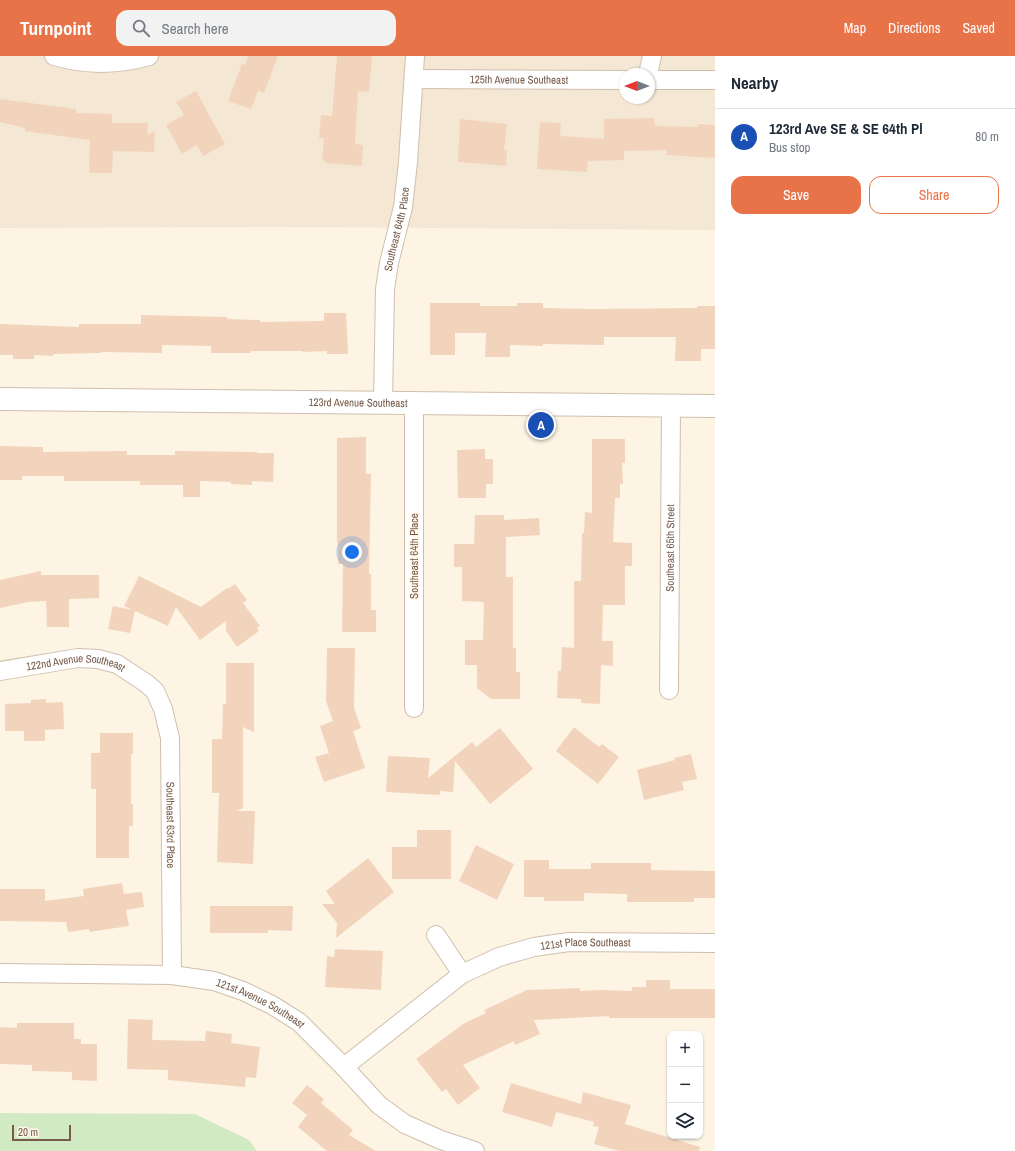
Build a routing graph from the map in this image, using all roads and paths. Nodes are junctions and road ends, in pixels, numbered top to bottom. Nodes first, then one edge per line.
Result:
1 (54, 56) edge
2 (149, 56) edge
3 (415, 56) edge
4 (652, 56) edge
5 (649, 68) edge
6 (414, 79) junction
7 (619, 80) edge
8 (655, 80) edge
9 (715, 80) edge
10 (0, 399) edge
11 (383, 403) junction
12 (414, 404) junction
13 (671, 406) junction
14 (715, 406) edge
15 (0, 671) edge
16 (146, 683) joint
17 (669, 690) dead end
18 (414, 708) dead end
19 (436, 935) dead end
20 (715, 942) edge
21 (0, 973) edge
22 (172, 974) junction
23 (462, 974) junction
24 (344, 1067) junction
25 (475, 1151) edge

1 - 2 street
3 - 6 street, Southeast 64th Place
4 - 5 street
6 - 7 street, 125th Avenue Southeast
6 - 11 street, Southeast 64th Place
8 - 9 street
10 - 11 street, 123rd Avenue Southeast
11 - 12 street, 123rd Avenue Southeast
12 - 13 street, 123rd Avenue Southeast
12 - 18 street, Southeast 64th Place
13 - 14 street, 123rd Avenue Southeast
13 - 17 street, Southeast 65th Street
15 - 16 street, 122nd Avenue Southeast
16 - 22 street, Southeast 63rd Place
19 - 23 street
20 - 23 street, 121st Place Southeast
21 - 22 street, 121st Avenue Southeast
22 - 24 street, 121st Avenue Southeast
23 - 24 street, 121st Place Southeast
24 - 25 street, 121st Avenue Southeast

